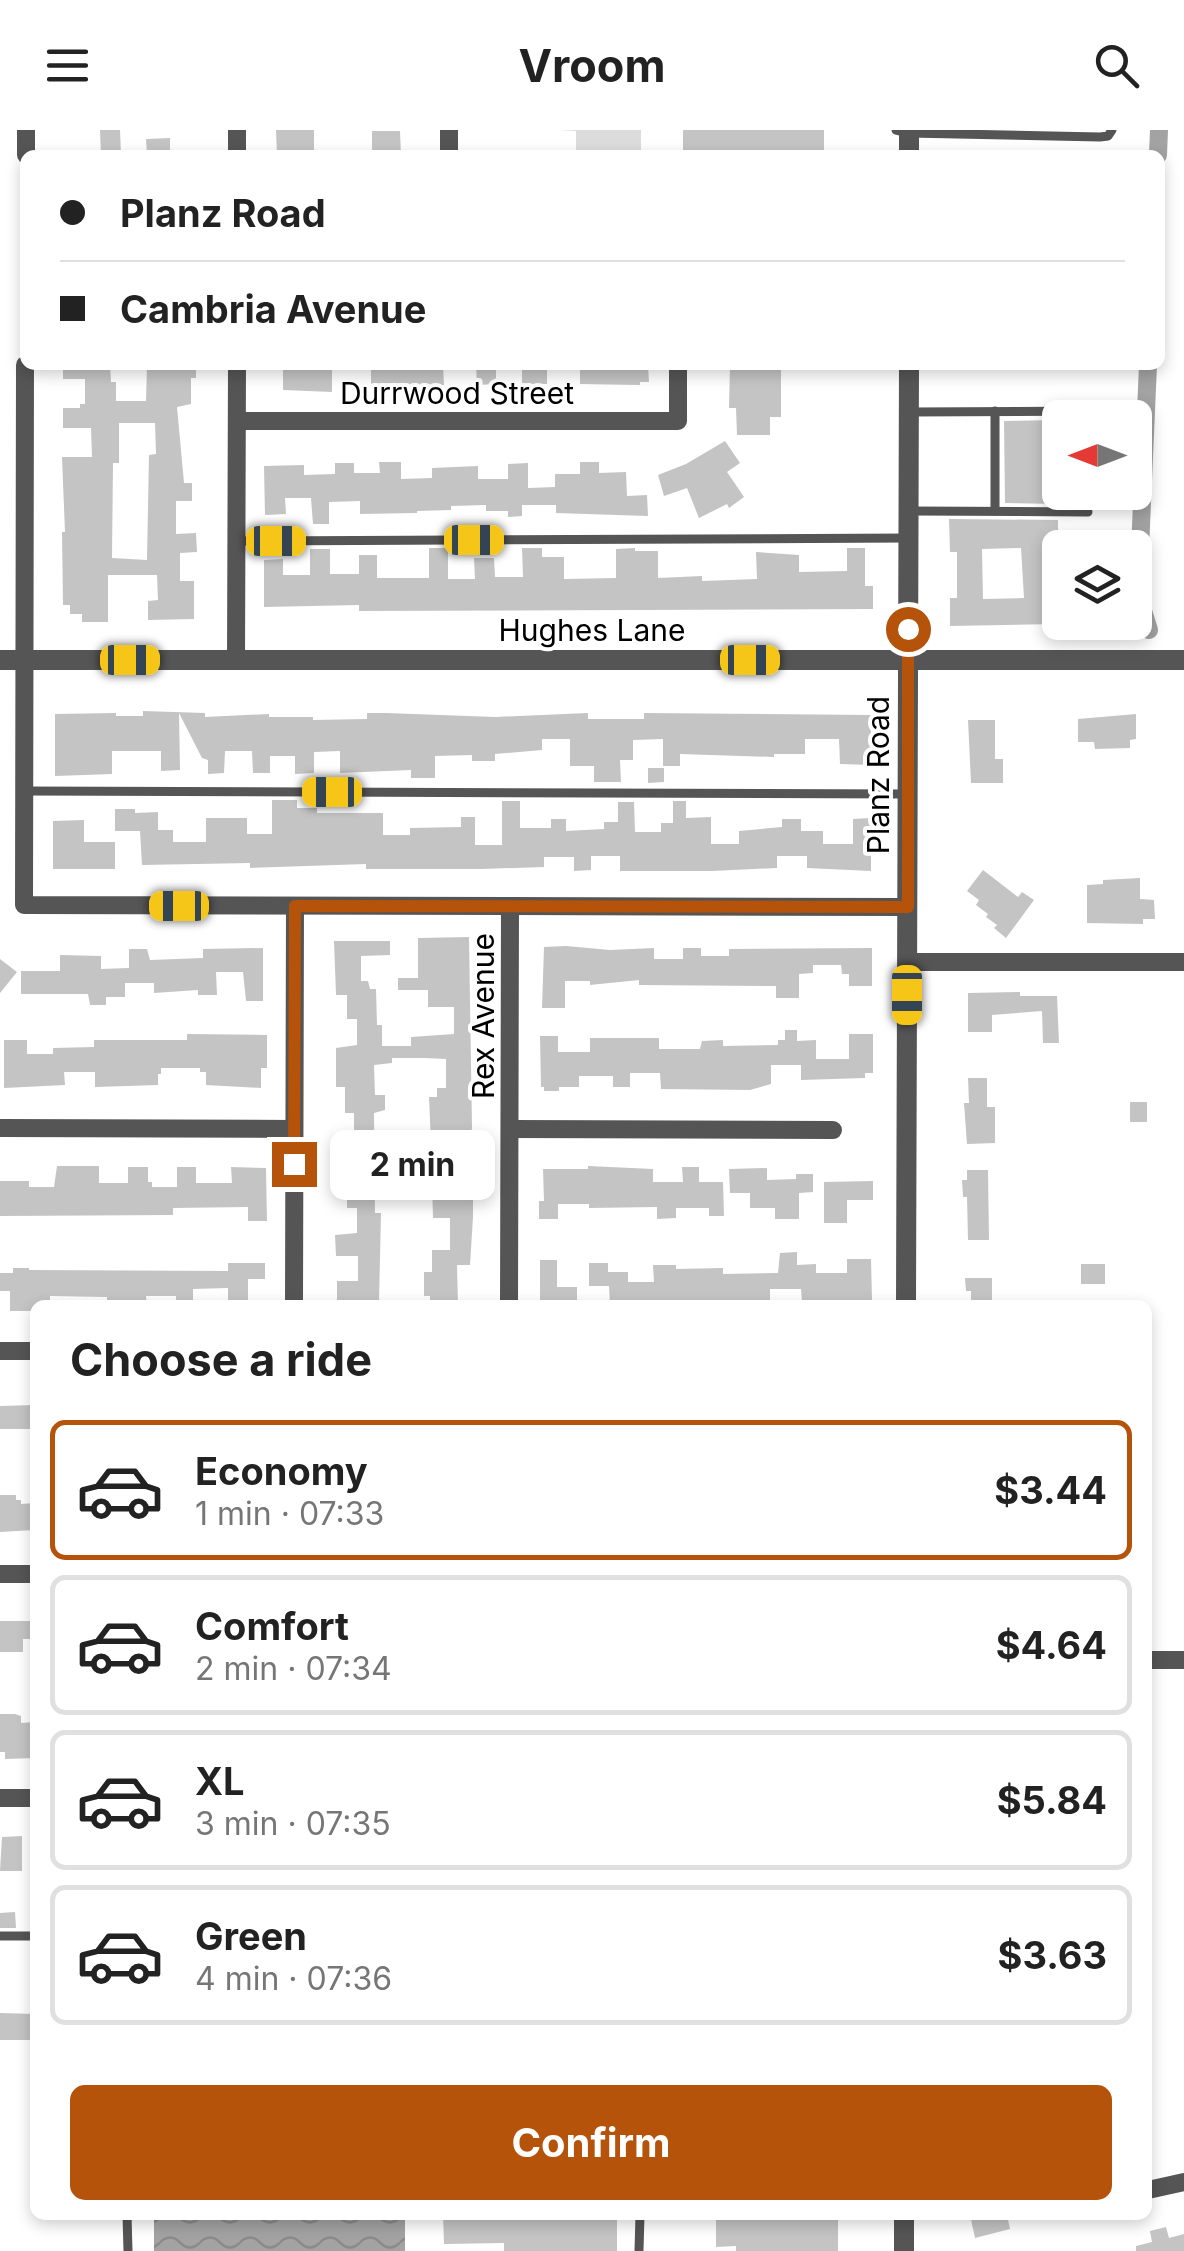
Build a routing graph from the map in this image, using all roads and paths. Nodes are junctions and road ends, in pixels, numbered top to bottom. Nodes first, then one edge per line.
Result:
1 (1112, 130) edge
2 (906, 137) edge
3 (25, 370) edge
4 (237, 370) edge
5 (678, 370) edge
6 (909, 370) edge
7 (994, 411) junction
8 (1042, 411) edge
9 (908, 412) junction
10 (237, 420) junction
11 (908, 511) junction
12 (995, 511) junction
13 (1088, 512) dead end
14 (908, 538) junction
15 (236, 541) junction
16 (0, 660) edge
17 (25, 660) junction
18 (236, 660) junction
19 (908, 660) junction
20 (1184, 660) edge
21 (24, 791) junction
22 (908, 794) junction
23 (295, 906) junction
24 (510, 906) junction
25 (908, 907) junction
26 (907, 962) junction
27 (1184, 962) edge
28 (0, 1128) edge
29 (294, 1129) junction
30 (510, 1129) junction
31 (834, 1130) dead end
32 (294, 1300) edge
33 (509, 1300) edge
34 (906, 1300) edge
35 (0, 1351) edge
36 (30, 1351) edge
37 (0, 1574) edge
38 (30, 1574) edge
39 (1152, 1660) edge
40 (1184, 1660) edge
41 (0, 1798) edge
42 (30, 1798) edge
43 (0, 1936) edge
44 (30, 1936) edge
45 (1184, 2182) edge
46 (1152, 2189) edge
47 (128, 2220) edge
48 (640, 2220) edge
49 (904, 2220) edge
50 (128, 2251) edge
51 (639, 2251) edge
52 (904, 2251) edge

1 - 2 lane
3 - 17 street
4 - 10 street
5 - 10 street, Durrwood Street
6 - 9 street, Planz Road
7 - 8 lane
7 - 9 lane
7 - 12 lane
9 - 11 street, Planz Road
10 - 15 street
11 - 12 lane
11 - 14 street, Planz Road
12 - 13 lane
14 - 15 lane
14 - 19 street, Planz Road
15 - 18 street
16 - 17 street, Hughes Lane
17 - 18 street, Hughes Lane
17 - 21 street
18 - 19 street, Hughes Lane
19 - 20 street, Hughes Lane
19 - 22 street, Planz Road
21 - 22 lane
21 - 23 street
22 - 25 street, Planz Road
23 - 24 street
23 - 29 street
24 - 25 street
24 - 30 street, Rex Avenue
25 - 26 street, Planz Road
26 - 27 street
26 - 34 street, Planz Road
28 - 29 street
29 - 32 street
30 - 31 street
30 - 33 street, Rex Avenue
35 - 36 street
37 - 38 street
39 - 40 street
41 - 42 street
43 - 44 lane
45 - 46 street
47 - 50 lane
48 - 51 lane
49 - 52 street

